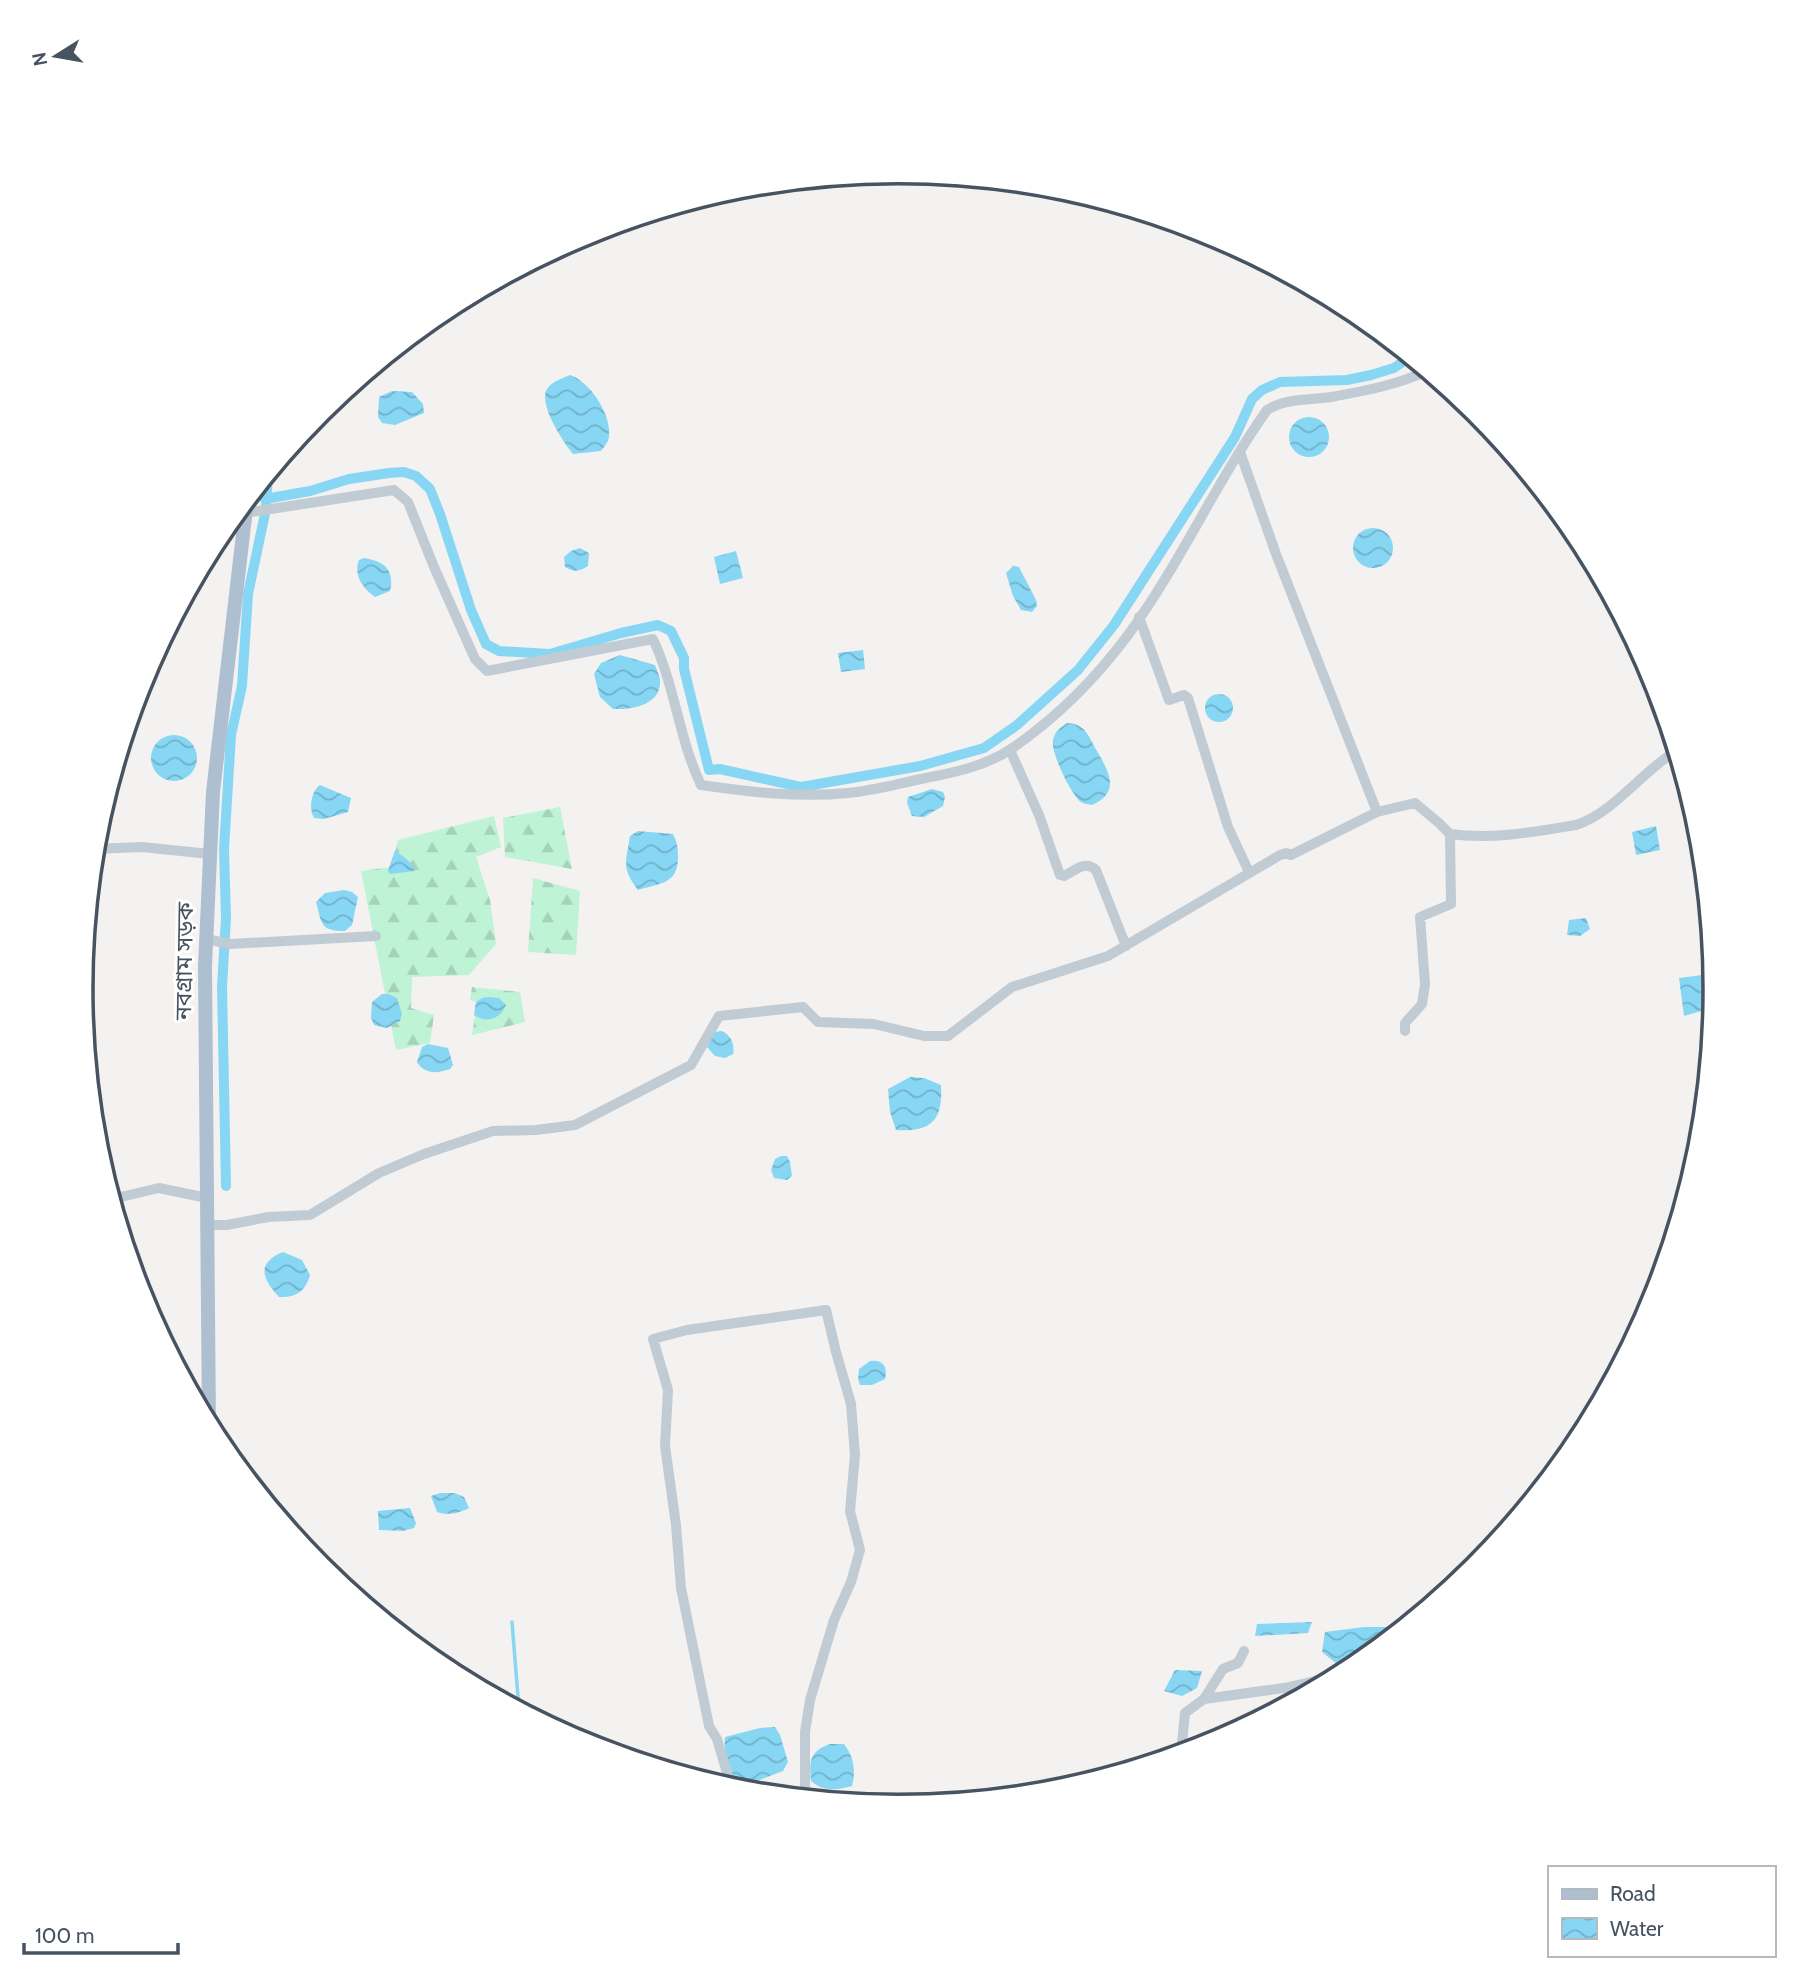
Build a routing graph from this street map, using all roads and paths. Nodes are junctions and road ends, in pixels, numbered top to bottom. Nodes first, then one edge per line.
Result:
1 (1418, 375) edge
2 (1240, 452) junction
3 (253, 508) edge
4 (247, 516) edge
5 (1139, 617) junction
6 (1010, 750) junction
7 (1669, 756) edge
8 (1377, 812) junction
9 (1450, 834) junction
10 (105, 849) edge
11 (210, 854) junction
12 (1249, 872) junction
13 (376, 936) dead end
14 (211, 940) junction
15 (1126, 946) junction
16 (1405, 1031) dead end
17 (120, 1197) edge
18 (207, 1198) junction
19 (208, 1225) junction
20 (209, 1405) edge
21 (1244, 1651) dead end
22 (1306, 1683) edge
23 (1204, 1699) junction
24 (1182, 1742) edge
25 (728, 1776) edge
26 (805, 1788) edge

1 - 2 street
2 - 5 street
2 - 8 street
3 - 6 street
4 - 11 main road, নবগ্রাম সড়ক
5 - 6 street
5 - 12 street
6 - 15 street
7 - 9 street
8 - 9 street
8 - 12 street
9 - 16 street
10 - 11 street
11 - 14 main road, নবগ্রাম সড়ক
12 - 15 street
13 - 14 street
14 - 18 main road, নবগ্রাম সড়ক
15 - 19 street
17 - 18 street
18 - 19 main road, নবগ্রাম সড়ক
19 - 20 main road, নবগ্রাম সড়ক
21 - 23 street
22 - 23 street
23 - 24 street
25 - 26 street

